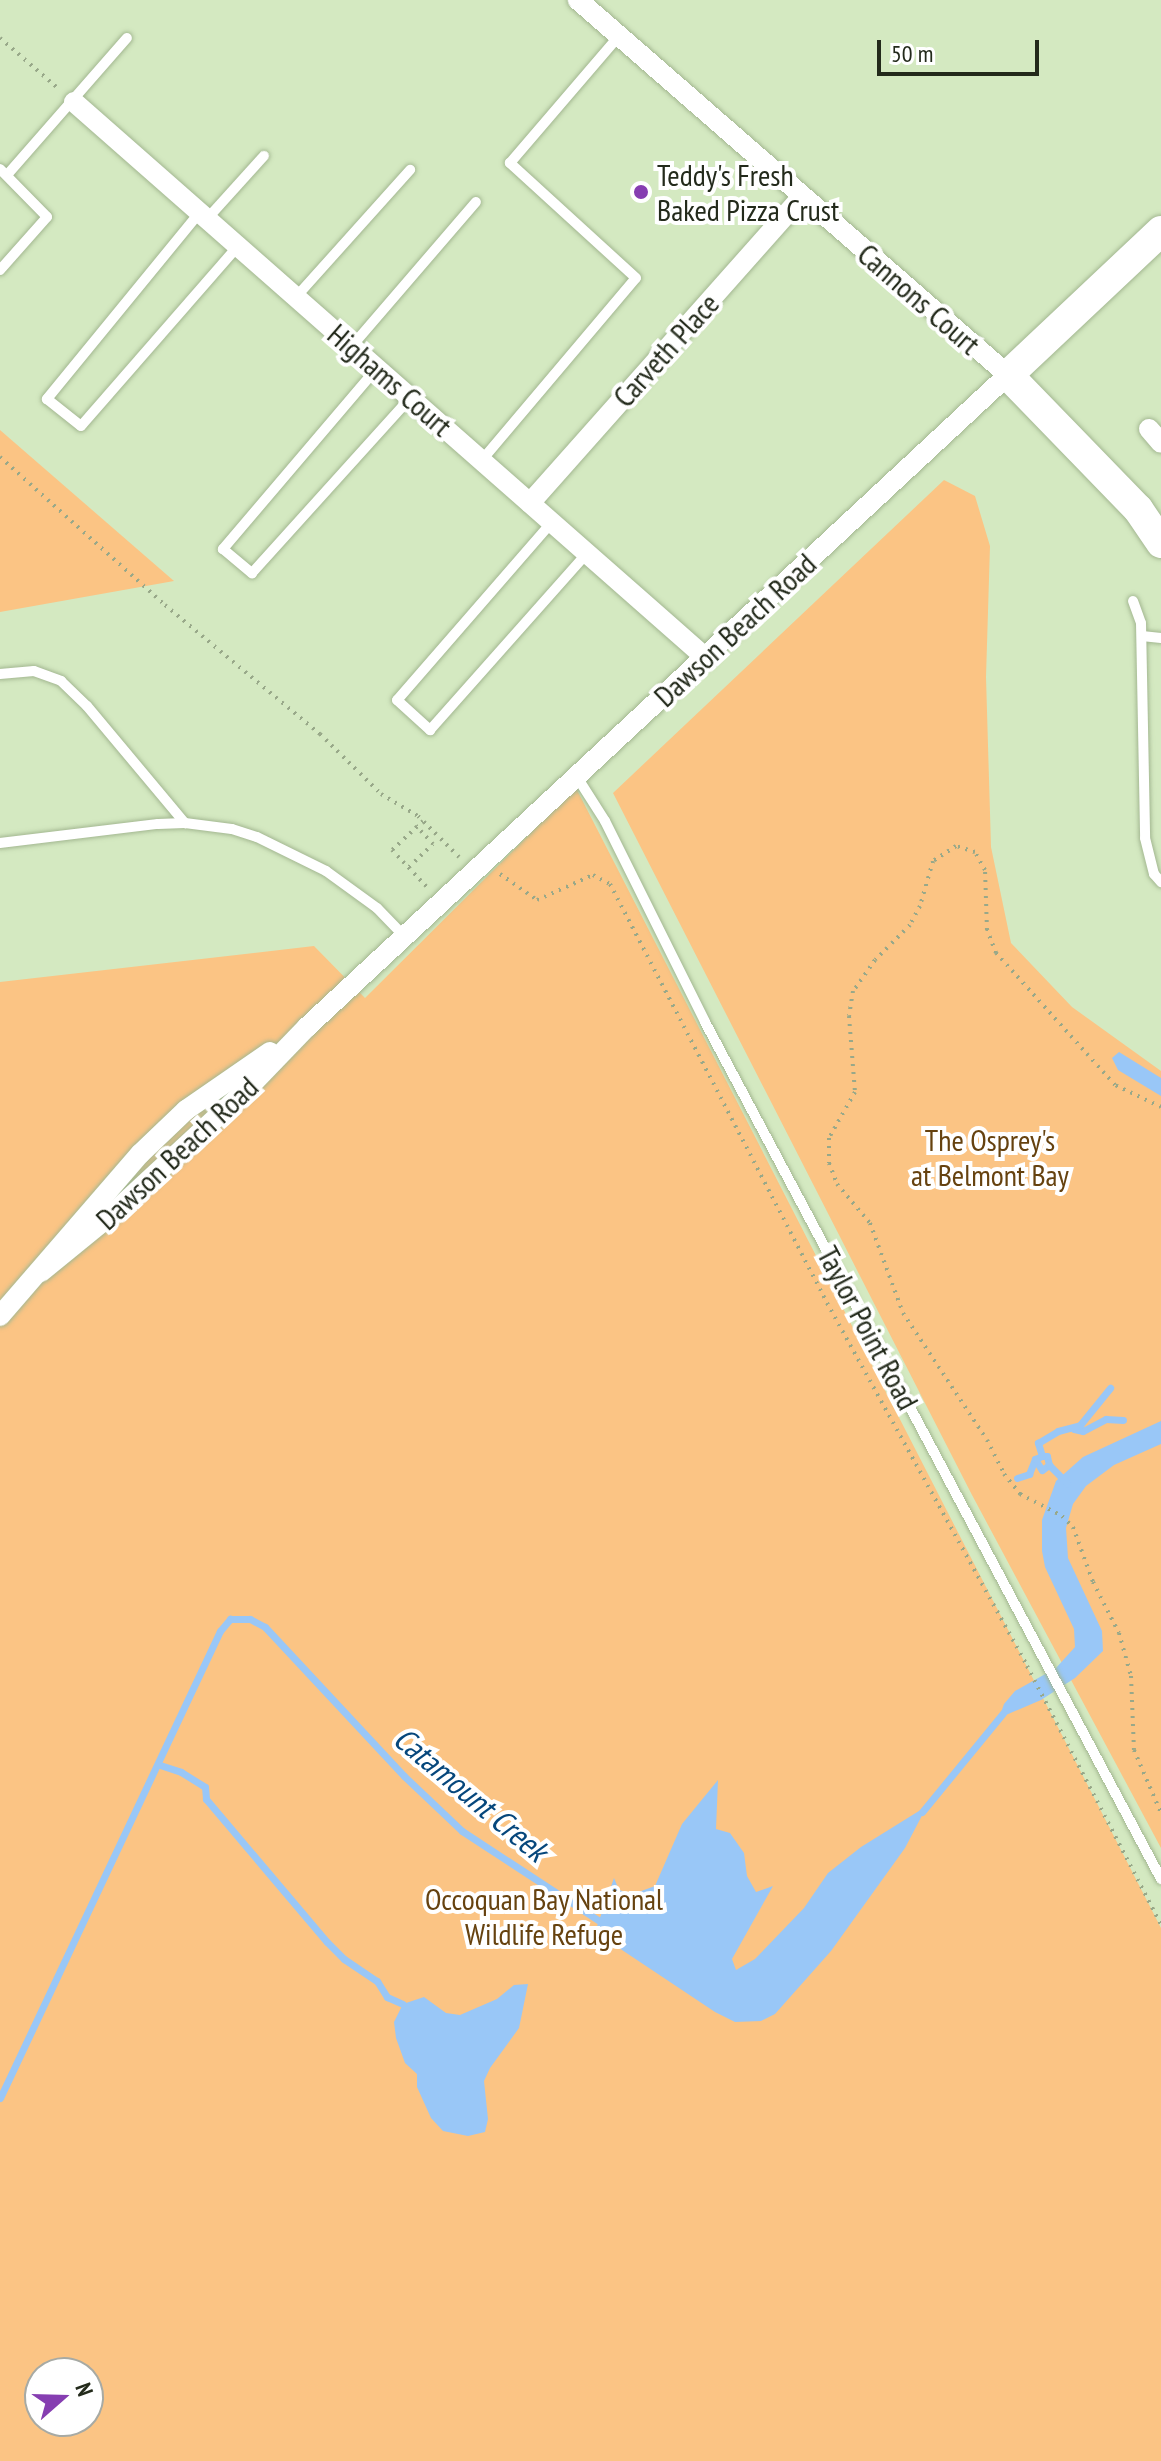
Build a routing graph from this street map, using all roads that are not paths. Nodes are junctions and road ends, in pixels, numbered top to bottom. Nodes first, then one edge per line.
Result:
1 (578, 0) edge
2 (619, 36) junction
3 (127, 38) dead end
4 (74, 102) junction
5 (264, 156) dead end
6 (410, 170) dead end
7 (4, 172) edge
8 (802, 197) junction
9 (476, 202) dead end
10 (203, 216) junction
11 (1161, 231) edge
12 (238, 246) junction
13 (0, 270) edge
14 (296, 297) junction
15 (352, 346) junction
16 (377, 368) junction
17 (1008, 375) junction
18 (410, 398) junction
19 (482, 460) junction
20 (530, 503) junction
21 (552, 522) junction
22 (1160, 539) edge
23 (587, 553) junction
24 (1133, 601) dead end
25 (1142, 636) junction
26 (1161, 638) edge
27 (706, 658) junction
28 (0, 674) edge
29 (577, 777) junction
30 (185, 823) junction
31 (0, 843) edge
32 (1161, 882) edge
33 (406, 938) junction
34 (0, 1316) edge
35 (1161, 1879) edge

1 - 2 street, Cannons Court
2 - 8 street, Cannons Court
2 - 19 lane
3 - 4 lane
4 - 7 lane
4 - 10 street, Highams Court
5 - 10 lane
6 - 14 lane
7 - 13 lane
8 - 17 street, Cannons Court
8 - 20 street, Carveth Place
9 - 15 lane
10 - 12 street, Highams Court
10 - 12 lane
11 - 17 street, Dawson Beach Road
12 - 14 street, Highams Court
14 - 15 street, Highams Court
15 - 16 street, Highams Court
16 - 18 street, Highams Court
16 - 18 lane
17 - 22 street
17 - 27 street, Dawson Beach Road
18 - 19 street, Highams Court
19 - 20 street, Highams Court
20 - 21 street, Highams Court
21 - 23 street, Highams Court
21 - 23 lane
23 - 27 street, Highams Court
24 - 25 lane
25 - 26 lane
25 - 32 lane
27 - 29 street, Dawson Beach Road
28 - 30 lane
29 - 33 street, Dawson Beach Road
29 - 35 lane, Taylor Point Road
30 - 31 lane
30 - 33 lane
33 - 34 street, Dawson Beach Road

